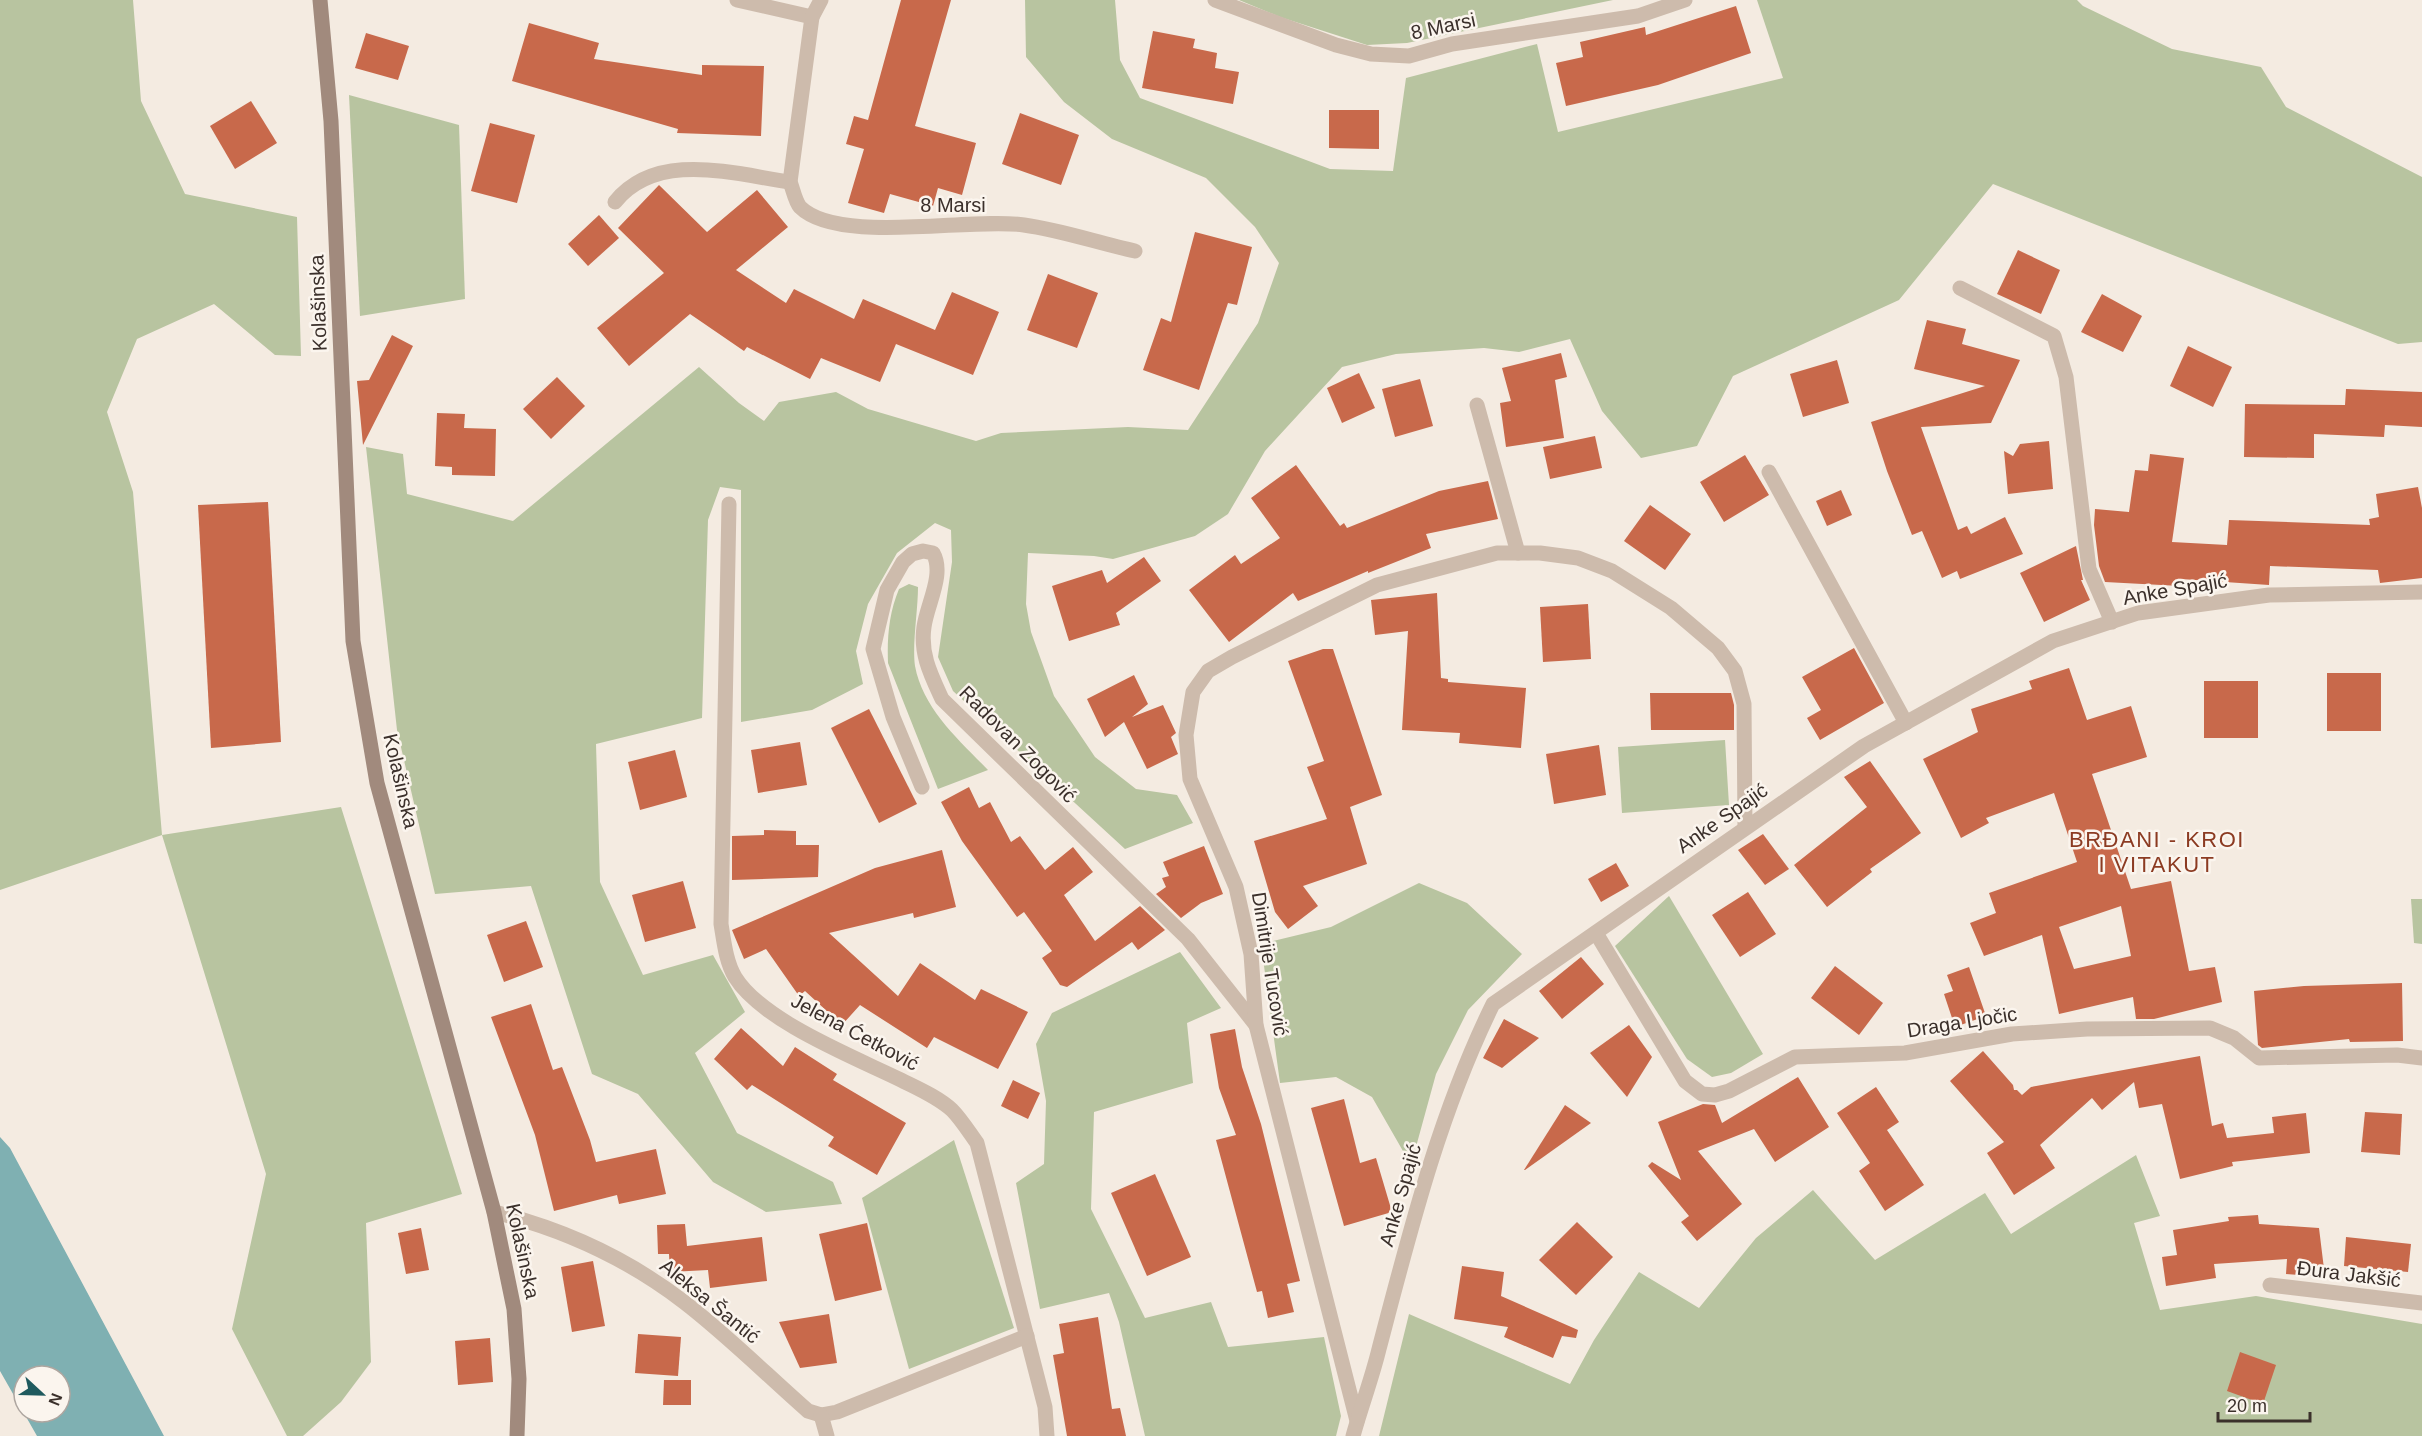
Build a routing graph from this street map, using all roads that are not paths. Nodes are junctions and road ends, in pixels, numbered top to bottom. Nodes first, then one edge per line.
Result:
1 (320, 0) edge
2 (737, 0) edge
3 (821, 0) edge
4 (1215, 0) edge
5 (1685, 0) edge
6 (812, 17) junction
7 (790, 182) junction
8 (615, 202) dead end
9 (1135, 251) dead end
10 (1960, 288) dead end
11 (1477, 405) dead end
12 (1769, 472) dead end
13 (729, 504) dead end
14 (1518, 553) junction
15 (2422, 592) edge
16 (2112, 622) junction
17 (1906, 723) junction
18 (922, 787) dead end
19 (1745, 827) junction
20 (1596, 933) junction
21 (1256, 1025) junction
22 (2422, 1058) edge
23 (494, 1212) junction
24 (2271, 1286) dead end
25 (2422, 1303) edge
26 (1027, 1336) junction
27 (821, 1415) junction
28 (1355, 1429) edge
29 (517, 1436) edge
30 (827, 1436) edge
31 (1047, 1436) edge

1 - 23 main road, Kolašinska
2 - 6 street
3 - 6 street
4 - 5 street, 8 Marsi
6 - 7 street
7 - 8 street
7 - 9 street, 8 Marsi
10 - 16 street
11 - 14 street
12 - 17 street
13 - 26 street, Jelena Ćetković
14 - 19 street, Dimitrije Tucović
14 - 21 street, Dimitrije Tucović
15 - 16 street, Anke Spajić
16 - 17 street, Anke Spajić
17 - 19 street, Anke Spajić
18 - 21 street, Radovan Zogović
19 - 20 street, Anke Spajić
20 - 22 street, Draga Ljočic
20 - 28 street, Anke Spajić
21 - 28 street, Dimitrije Tucović
23 - 27 street, Aleksa Šantić
23 - 29 main road, Kolašinska
24 - 25 street, Ðura Jakšić
26 - 27 street
26 - 31 street, Jelena Ćetković
27 - 30 street

